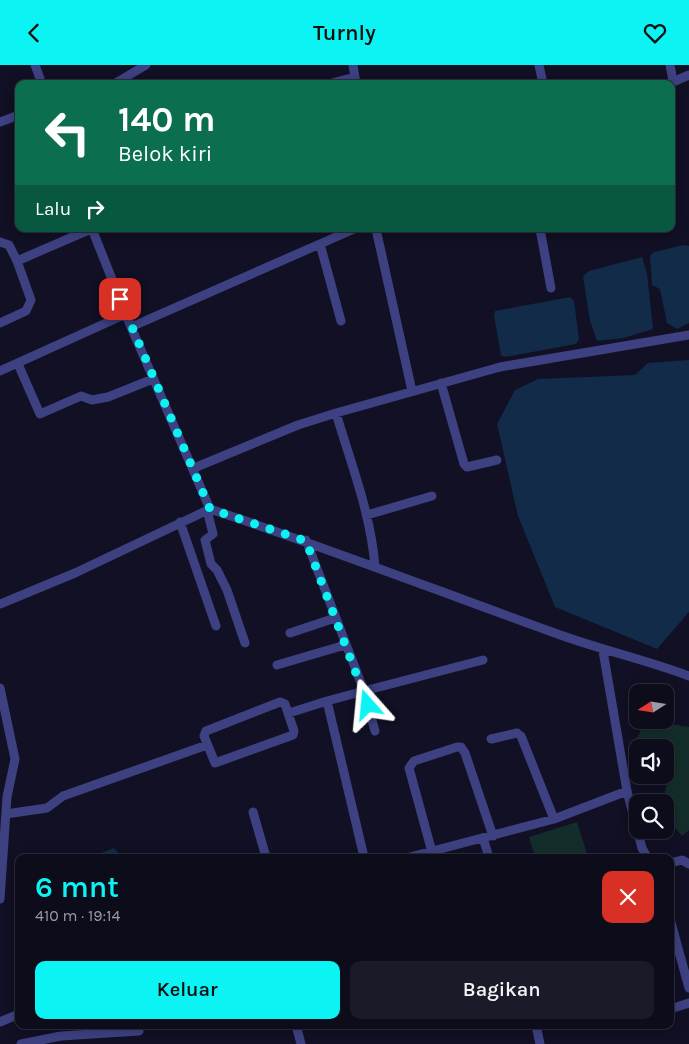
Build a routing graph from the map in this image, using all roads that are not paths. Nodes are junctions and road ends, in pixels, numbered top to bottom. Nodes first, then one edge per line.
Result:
1 (35, 65) edge
2 (146, 65) edge
3 (353, 65) edge
4 (539, 65) edge
5 (670, 65) edge
6 (689, 75) edge
7 (41, 80) edge
8 (121, 80) edge
9 (356, 80) edge
10 (542, 80) edge
11 (670, 80) edge
12 (675, 81) edge
13 (15, 116) edge
14 (0, 122) edge
15 (85, 232) edge
16 (93, 232) edge
17 (348, 232) edge
18 (377, 232) edge
19 (541, 232) edge
20 (0, 242) edge
21 (320, 245) junction
22 (16, 261) junction
23 (551, 288) dead end
24 (126, 313) junction
25 (341, 321) dead end
26 (0, 323) edge
27 (131, 327) junction
28 (689, 335) edge
29 (18, 363) junction
30 (0, 371) edge
31 (154, 379) junction
32 (441, 383) junction
33 (412, 391) junction
34 (336, 413) junction
35 (496, 460) dead end
36 (194, 468) junction
37 (432, 496) dead end
38 (208, 510) junction
39 (367, 515) junction
40 (180, 523) junction
41 (306, 541) junction
42 (375, 567) junction
43 (0, 604) edge
44 (336, 618) junction
45 (216, 626) dead end
46 (290, 633) dead end
47 (245, 643) dead end
48 (346, 645) junction
49 (603, 651) junction
50 (483, 660) dead end
51 (277, 665) dead end
52 (689, 676) edge
53 (0, 689) edge
54 (364, 691) junction
55 (327, 701) junction
56 (289, 713) junction
57 (375, 731) dead end
58 (491, 739) dead end
59 (207, 745) junction
60 (627, 791) junction
61 (253, 812) dead end
62 (6, 814) junction
63 (554, 819) junction
64 (488, 837) junction
65 (265, 854) edge
66 (363, 854) edge
67 (427, 854) edge
68 (430, 854) edge
69 (489, 854) edge
70 (645, 854) edge
71 (674, 862) edge
72 (689, 864) edge
73 (0, 899) edge
74 (674, 930) edge
75 (686, 964) edge
76 (689, 988) edge
77 (689, 1003) edge
78 (674, 1008) edge
79 (15, 1016) edge
80 (0, 1022) edge
81 (297, 1029) edge
82 (537, 1029) edge
83 (139, 1031) dead end
84 (21, 1044) edge
85 (301, 1044) edge
86 (540, 1044) edge

1 - 7 street
2 - 8 street
3 - 9 street
4 - 10 street
5 - 11 street
6 - 12 street
13 - 14 street
15 - 22 street
16 - 24 street
17 - 21 street
18 - 33 street
19 - 23 street
20 - 22 street
21 - 25 street
21 - 27 street
22 - 26 street
24 - 27 street
24 - 29 street
27 - 31 street
28 - 32 street
29 - 30 street
29 - 31 street
31 - 36 street
32 - 33 street
32 - 35 street
33 - 34 street
34 - 36 street
34 - 39 street
36 - 38 street
37 - 39 street
38 - 40 street
38 - 41 street
38 - 47 street
39 - 42 street
40 - 43 street
40 - 45 street
41 - 42 street
41 - 44 street
42 - 49 street
44 - 46 street
44 - 48 street
48 - 51 street
48 - 54 street
49 - 52 street
49 - 60 street
50 - 54 street
53 - 62 street
54 - 55 street
54 - 57 street
55 - 56 street
55 - 66 street
56 - 59 street
56 - 59 street
58 - 63 street
59 - 62 street
60 - 63 street
60 - 70 street
61 - 65 street
62 - 73 street
63 - 64 street
64 - 67 street
64 - 68 street
64 - 69 street
71 - 72 street
74 - 75 street
75 - 76 street
77 - 78 street
79 - 80 street
81 - 85 street
82 - 86 street
83 - 84 street

